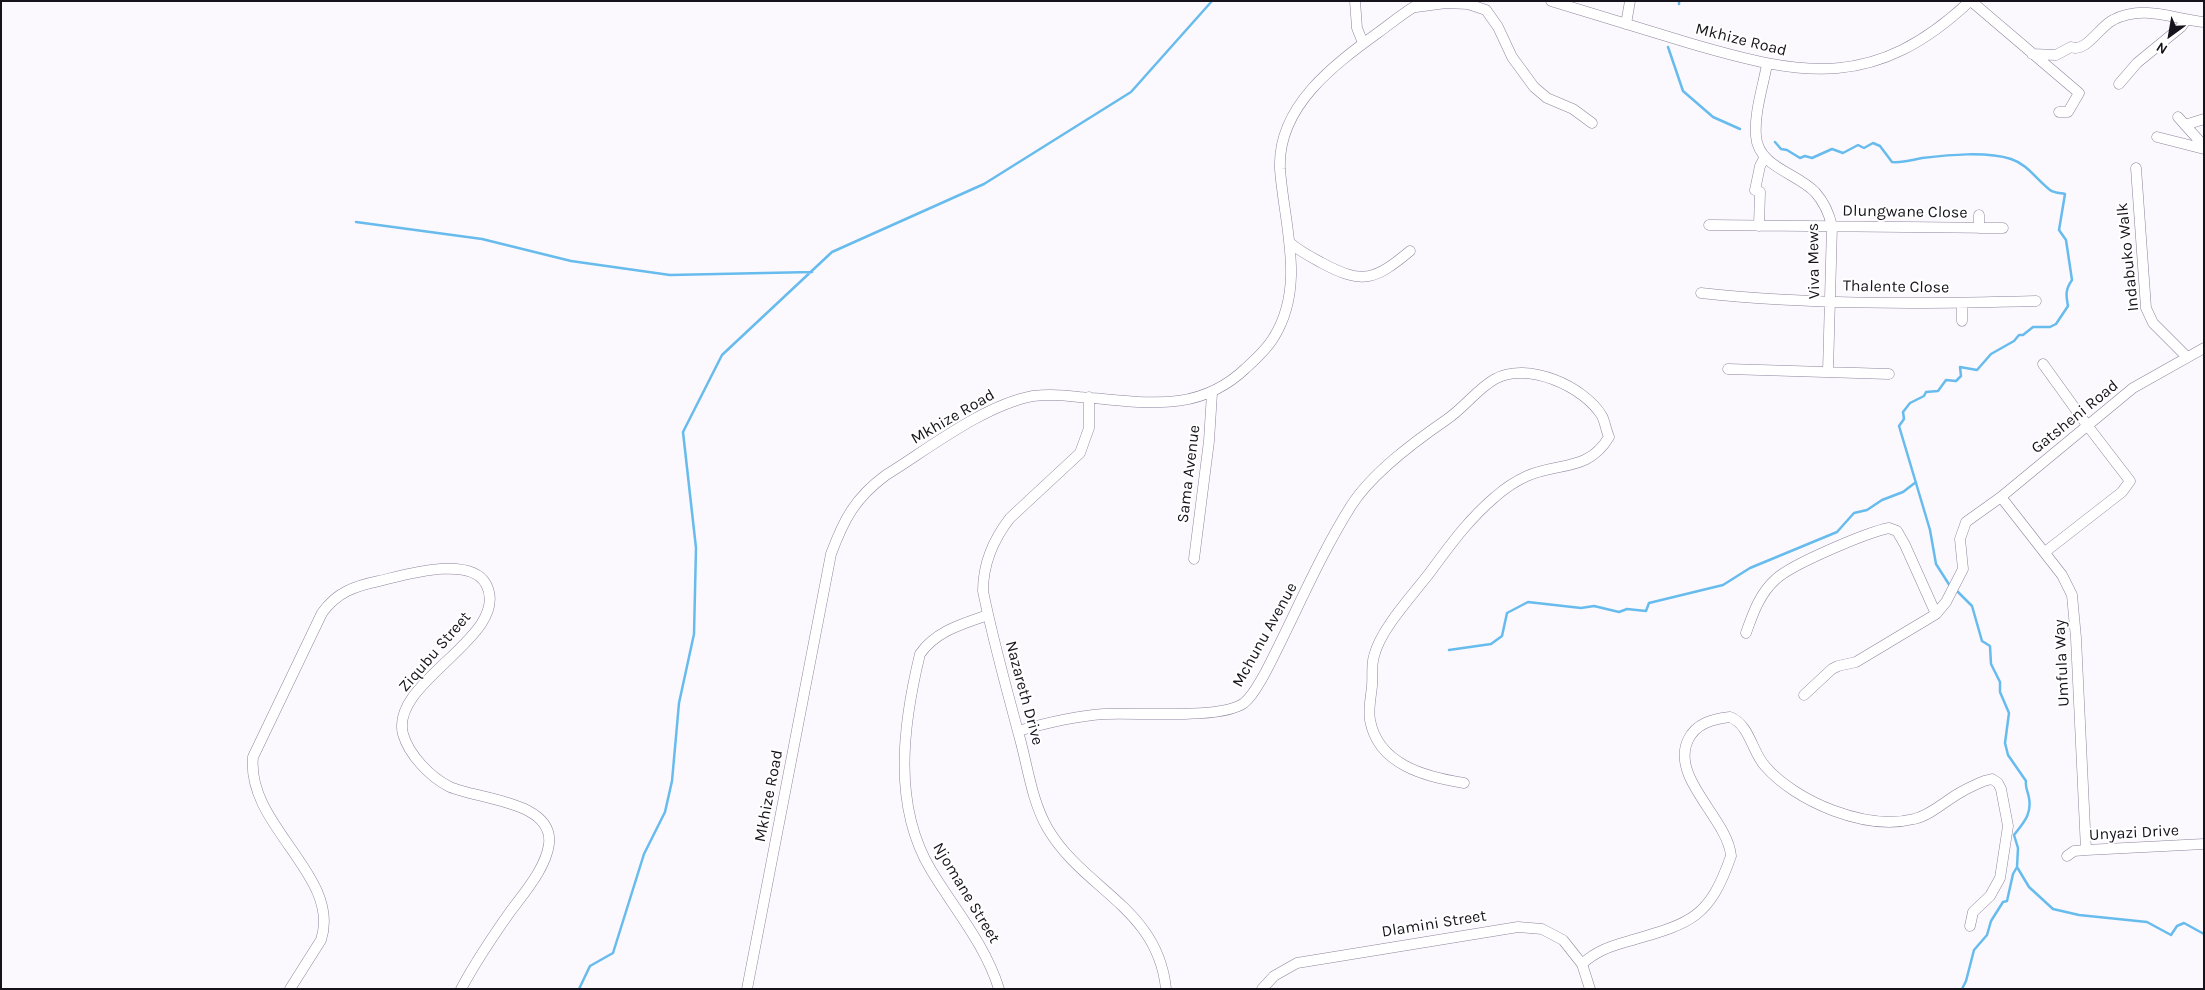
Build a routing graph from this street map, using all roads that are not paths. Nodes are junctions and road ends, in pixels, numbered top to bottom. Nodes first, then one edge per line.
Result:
1 (1355, 1) edge
2 (1424, 1) edge
3 (1551, 1) edge
4 (1630, 1) edge
5 (1971, 1) edge
6 (1414, 7) junction
7 (2186, 20) junction
8 (2204, 22) edge
9 (1626, 24) junction
10 (1363, 43) junction
11 (2032, 54) junction
12 (1767, 64) junction
13 (2119, 84) dead end
14 (2059, 112) dead end
15 (2204, 119) edge
16 (1592, 123) dead end
17 (2157, 137) dead end
18 (2204, 147) edge
19 (1766, 157) junction
20 (2136, 168) dead end
21 (1979, 215) dead end
22 (1709, 225) dead end
23 (1759, 226) junction
24 (1832, 226) junction
25 (1979, 228) junction
26 (2003, 228) dead end
27 (1290, 242) junction
28 (1410, 251) dead end
29 (1701, 293) dead end
30 (1830, 301) junction
31 (2036, 301) dead end
32 (1962, 303) junction
33 (1962, 321) dead end
34 (2204, 348) edge
35 (2187, 357) junction
36 (2043, 364) dead end
37 (1728, 369) dead end
38 (1828, 371) junction
39 (1889, 374) dead end
40 (1212, 394) junction
41 (1089, 397) junction
42 (2087, 425) junction
43 (2001, 497) junction
44 (2045, 552) junction
45 (1194, 559) dead end
46 (1936, 614) junction
47 (988, 615) junction
48 (1746, 633) dead end
49 (1804, 695) dead end
50 (1018, 731) junction
51 (1464, 783) dead end
52 (2204, 844) edge
53 (2086, 850) junction
54 (2067, 856) dead end
55 (1970, 926) dead end
56 (1582, 964) junction
57 (290, 989) edge
58 (461, 989) edge
59 (747, 989) edge
60 (999, 989) edge
61 (1166, 989) edge
62 (1262, 989) edge
63 (1590, 989) edge

1 - 10 street
2 - 6 street, Mkhize Road
3 - 9 street, Mkhize Road
4 - 9 street
5 - 11 street
5 - 12 street, Mkhize Road
6 - 10 street, Mkhize Road
6 - 16 street
7 - 8 street
7 - 11 street
7 - 13 street
9 - 12 street, Mkhize Road
10 - 27 street, Mkhize Road
11 - 14 street
12 - 19 street
15 - 18 street
17 - 18 street
19 - 23 street
19 - 24 street, Viva Mews
20 - 35 street, Indabuko Walk
21 - 25 street, Dlungwane Close
22 - 23 street, Dlungwane Close
23 - 24 street, Dlungwane Close
24 - 25 street, Dlungwane Close
24 - 30 street, Viva Mews
25 - 26 street, Dlungwane Close
27 - 28 street
27 - 40 street, Mkhize Road
29 - 30 street, Thalente Close
30 - 32 street, Thalente Close
30 - 38 street, Viva Mews
31 - 32 street, Thalente Close
32 - 33 street, Thalente Close
34 - 35 street, Gatsheni Road
35 - 42 street, Gatsheni Road
36 - 42 street
37 - 38 street
38 - 39 street
40 - 41 street, Mkhize Road
40 - 45 street, Sama Avenue
41 - 47 street, Nazareth Drive
41 - 59 street, Mkhize Road
42 - 43 street, Gatsheni Road
42 - 44 street
43 - 44 street, Umfula Way
43 - 46 street, Gatsheni Road
44 - 53 street, Umfula Way
46 - 48 street
46 - 49 street
47 - 50 street, Nazareth Drive
47 - 60 street, Njomane Street
50 - 51 street, Mchunu Avenue
50 - 61 street, Nazareth Drive
52 - 53 street, Unyazi Drive
53 - 54 street, Unyazi Drive
55 - 56 street
56 - 62 street, Dlamini Street
56 - 63 street, Dlamini Street
57 - 58 street, Ziqubu Street

